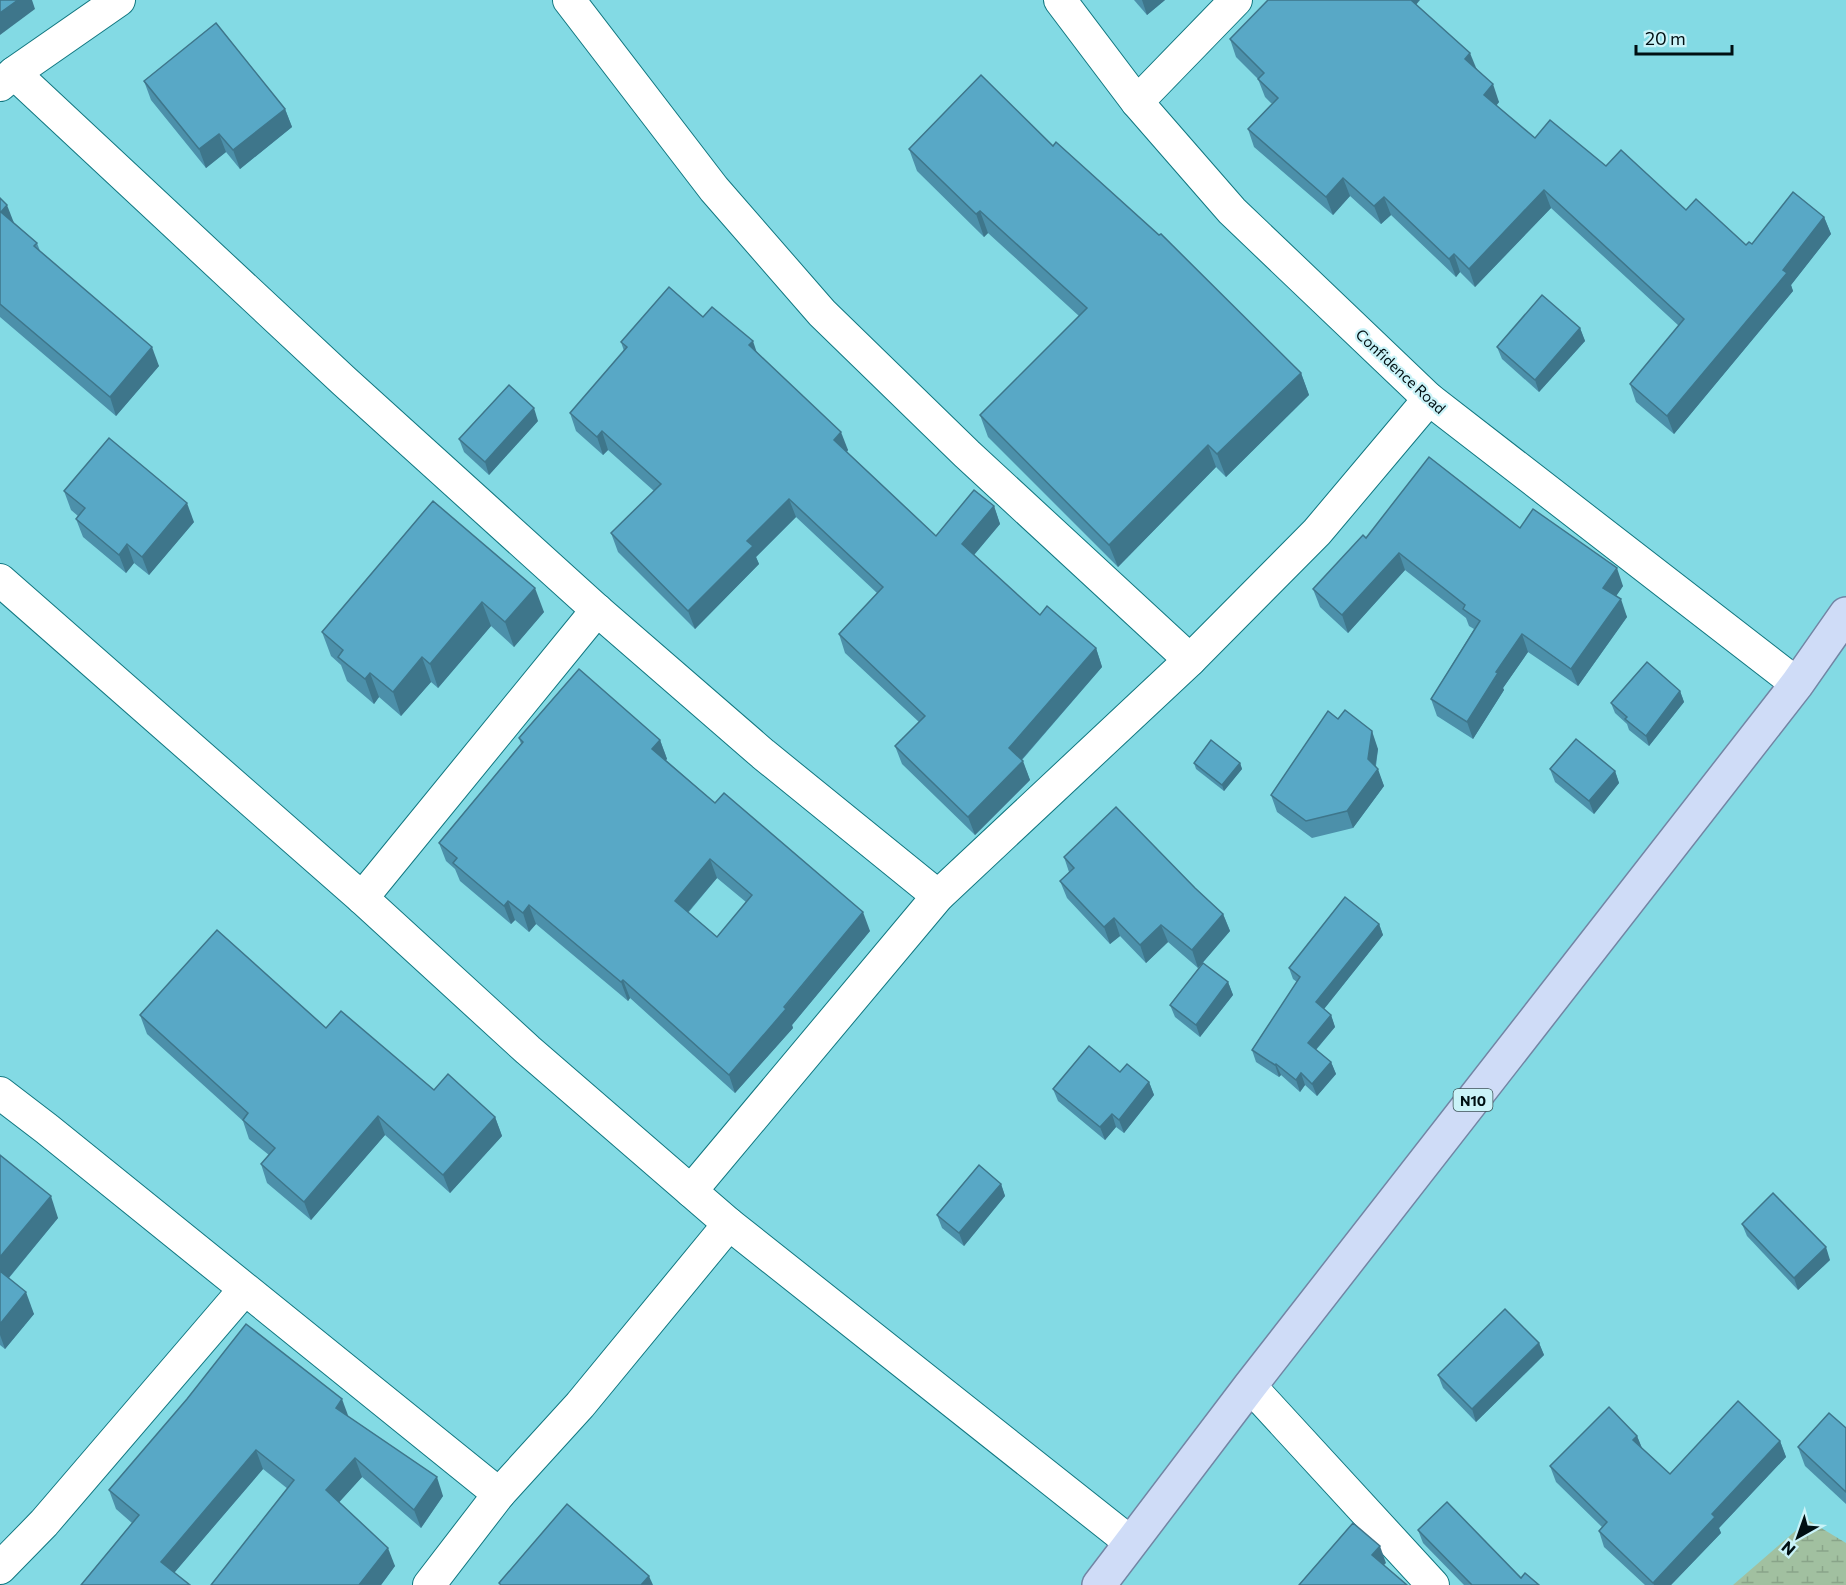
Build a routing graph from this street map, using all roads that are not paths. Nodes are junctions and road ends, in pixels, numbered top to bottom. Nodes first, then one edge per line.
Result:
1 (119, 0) edge
2 (569, 0) edge
3 (1060, 0) edge
4 (1236, 0) edge
5 (7, 79) edge
6 (1137, 102) junction
7 (1429, 399) junction
8 (0, 580) edge
9 (597, 610) junction
10 (1846, 614) edge
11 (1190, 660) junction
12 (1797, 684) junction
13 (938, 896) junction
14 (362, 898) junction
15 (0, 1093) edge
16 (691, 1191) junction
17 (729, 1224) junction
18 (244, 1290) junction
19 (1250, 1386) junction
20 (499, 1494) junction
21 (1130, 1542) junction
22 (0, 1568) edge
23 (429, 1585) edge
24 (1099, 1585) edge
25 (1433, 1585) edge

1 - 5 street
2 - 11 street
3 - 6 street, Confidence Road
4 - 6 street
5 - 9 street
6 - 7 street, Confidence Road
7 - 11 street
7 - 12 street, Confidence Road
8 - 14 street
9 - 13 street
9 - 14 street
10 - 12 main road, N10
11 - 13 street
12 - 19 main road, N10
13 - 16 street
14 - 16 street
15 - 18 street
16 - 17 street
17 - 20 street
17 - 21 street
18 - 20 street
18 - 22 street
19 - 21 main road, N10
19 - 25 street
20 - 23 street
21 - 24 main road, N10

